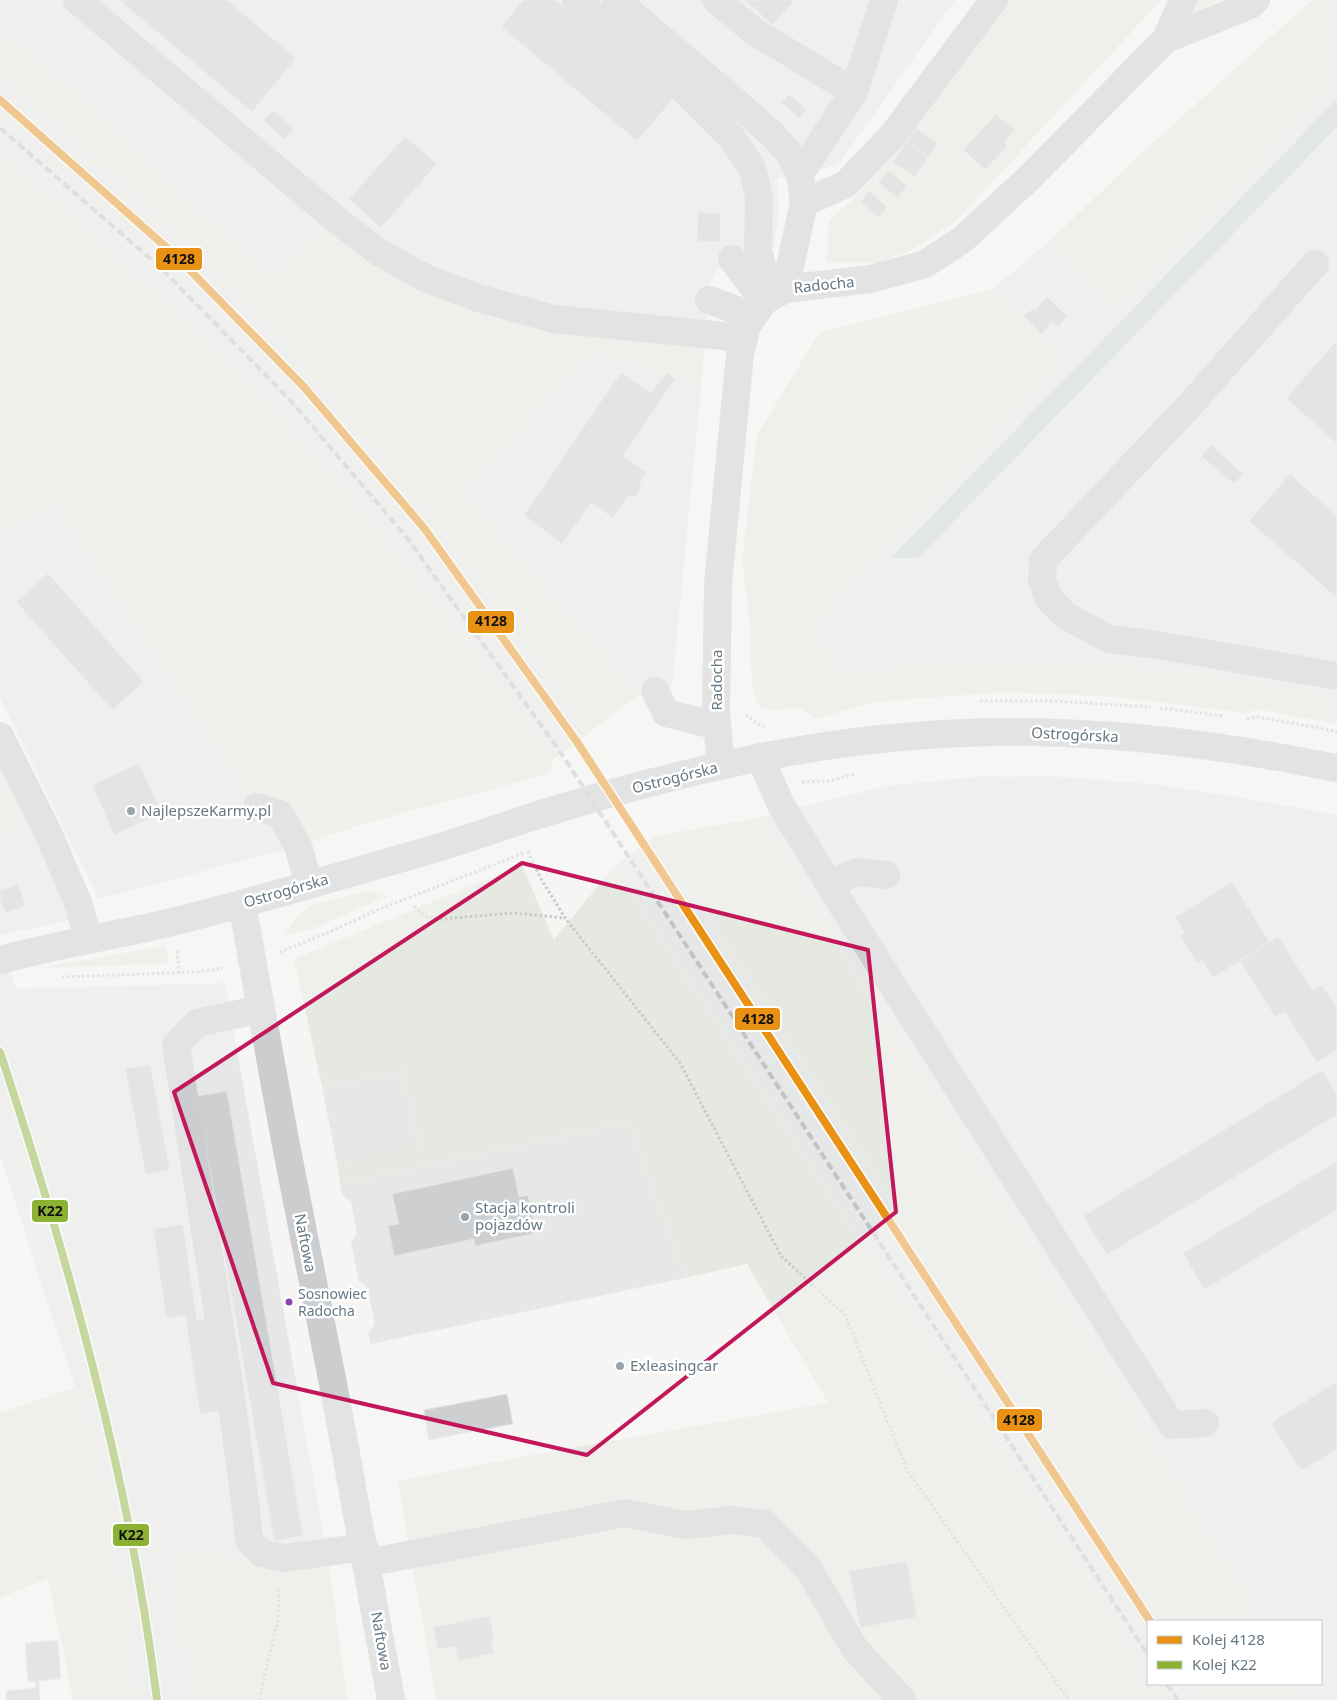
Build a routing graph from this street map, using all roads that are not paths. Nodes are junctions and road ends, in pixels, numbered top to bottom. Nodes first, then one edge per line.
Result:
1 (77, 0) edge
2 (576, 0) edge
3 (616, 0) edge
4 (716, 0) edge
5 (884, 0) edge
6 (994, 0) edge
7 (1183, 0) edge
8 (1256, 0) edge
9 (1166, 39) junction
10 (854, 92) junction
11 (800, 174) junction
12 (804, 203) junction
13 (732, 259) dead end
14 (1315, 264) dead end
15 (709, 300) dead end
16 (763, 308) junction
17 (1337, 676) edge
18 (655, 691) dead end
19 (717, 726) junction
20 (0, 736) edge
21 (760, 757) junction
22 (721, 766) junction
23 (1337, 768) edge
24 (257, 807) dead end
25 (886, 875) dead end
26 (830, 883) junction
27 (309, 884) junction
28 (242, 904) junction
29 (88, 940) junction
30 (0, 960) edge
31 (261, 1009) junction
32 (1205, 1423) dead end
33 (365, 1555) junction
34 (391, 1700) edge
35 (902, 1700) edge

1 - 16 street
2 - 16 street
3 - 11 street
4 - 10 street
5 - 10 street
6 - 12 street
7 - 9 street, Radocha
8 - 9 street
9 - 16 street, Radocha
10 - 11 street
11 - 12 street
12 - 16 street
13 - 16 street
14 - 17 street
15 - 16 street
16 - 19 street, Radocha
18 - 19 street
19 - 22 street, Radocha
20 - 29 street
21 - 22 street, Ostrogórska
21 - 23 street, Ostrogórska
21 - 26 street
22 - 27 street, Ostrogórska
24 - 27 street
25 - 26 street
26 - 32 street
27 - 28 street, Ostrogórska
28 - 29 street, Ostrogórska
28 - 31 street, Naftowa
29 - 30 street, Ostrogórska
31 - 33 street, Naftowa
31 - 33 street
33 - 34 street, Naftowa
33 - 35 street

